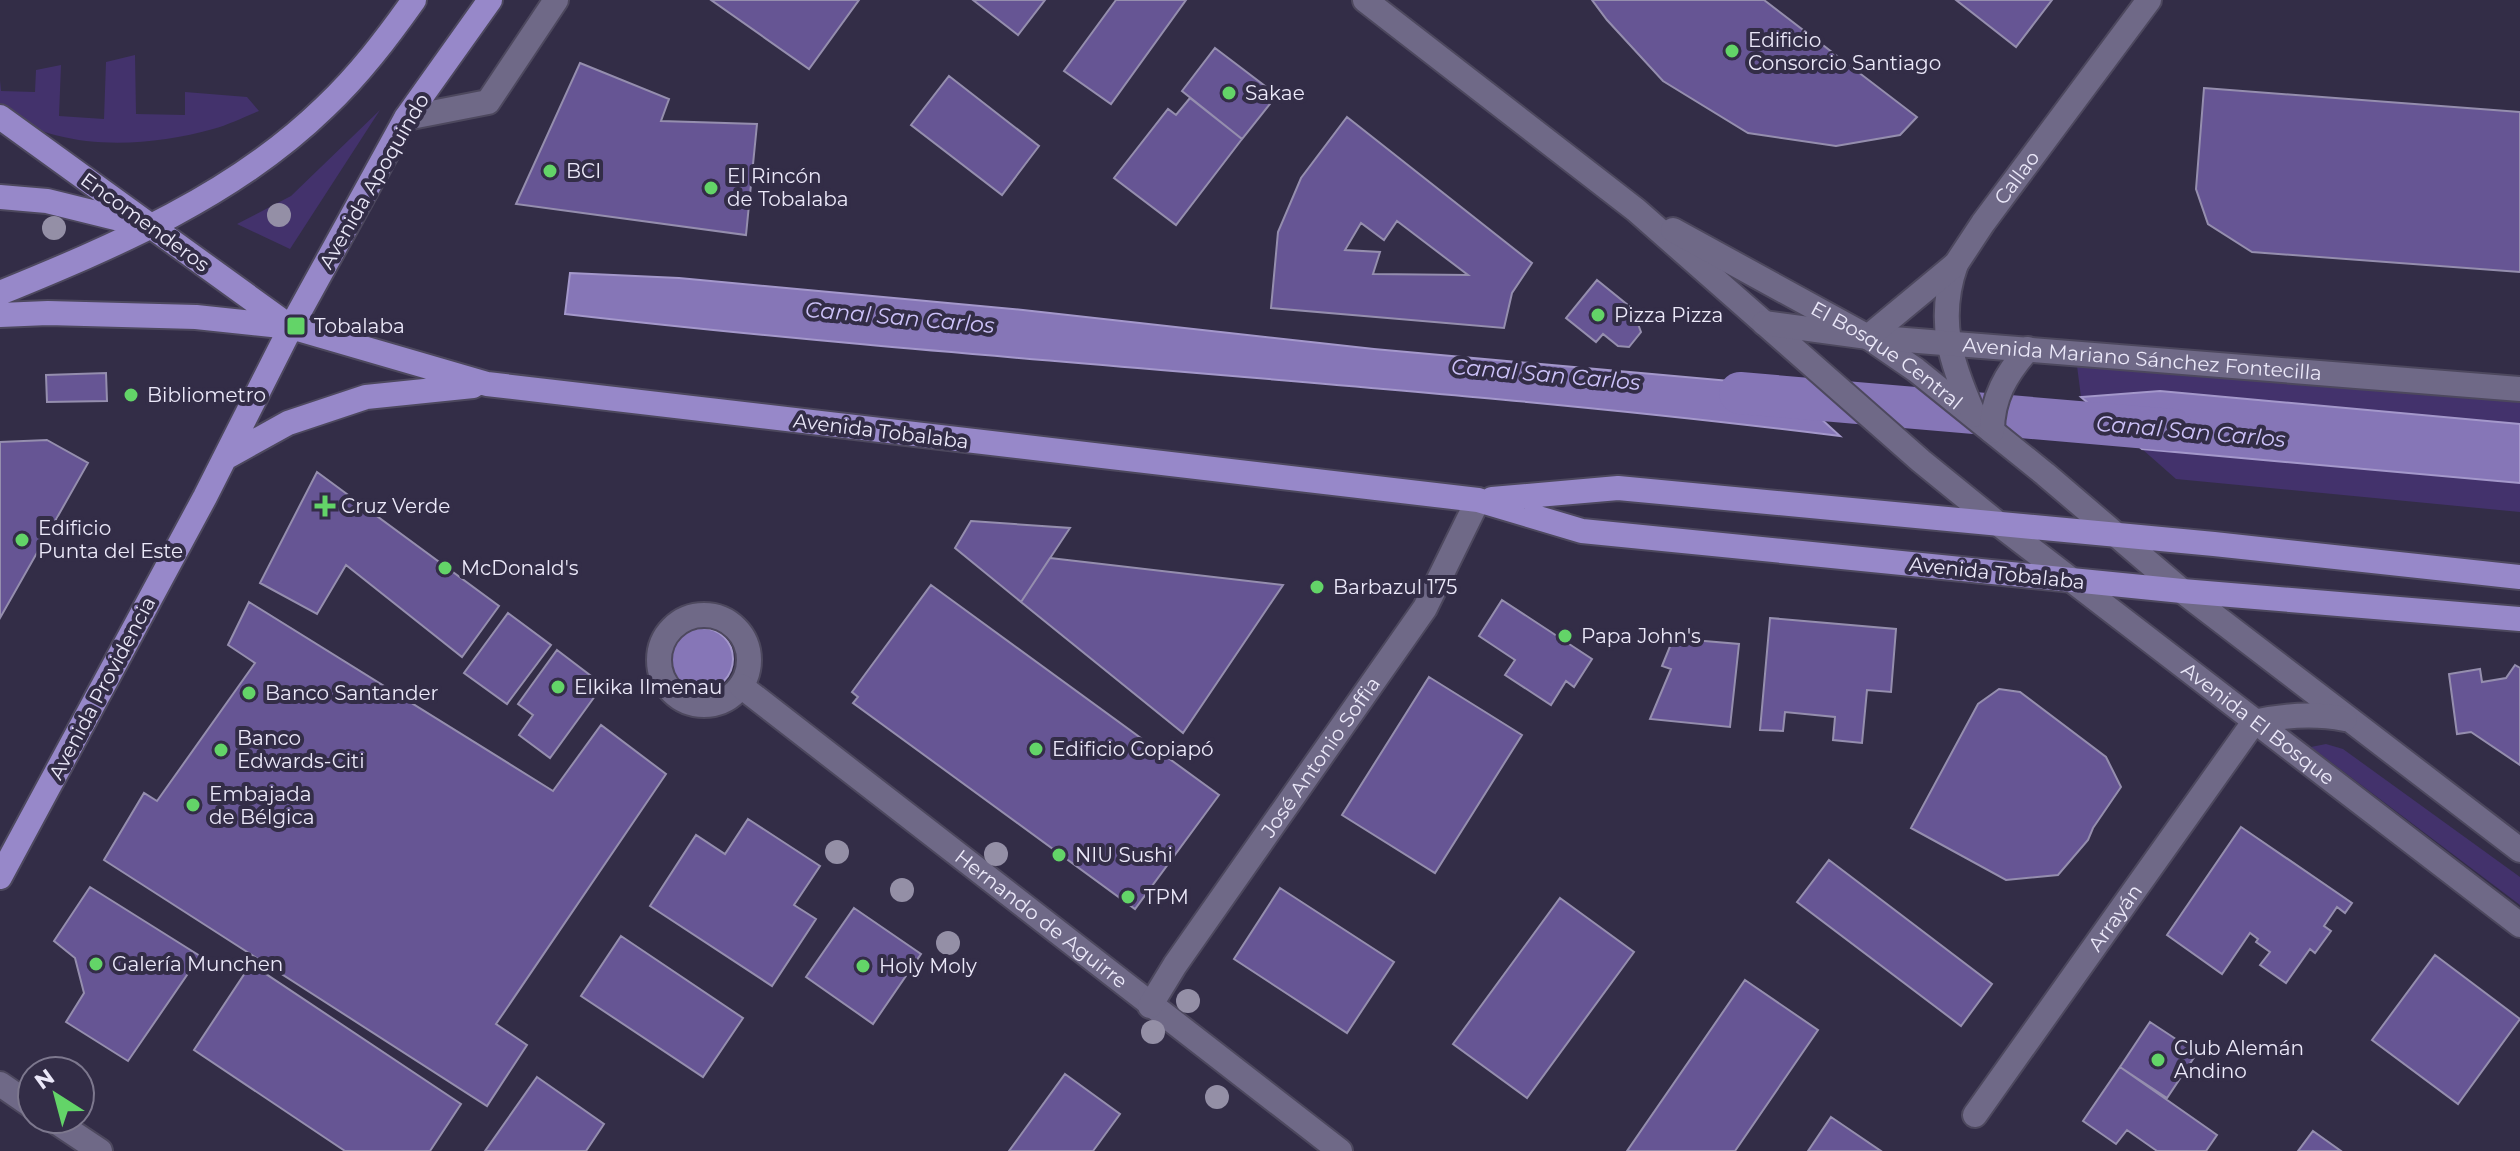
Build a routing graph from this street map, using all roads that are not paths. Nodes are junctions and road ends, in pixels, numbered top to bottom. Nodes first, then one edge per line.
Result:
1 (414, 0) edge
2 (490, 0) edge
3 (556, 0) edge
4 (1365, 0) edge
5 (2149, 0) edge
6 (0, 117) edge
7 (406, 118) junction
8 (0, 197) edge
9 (1636, 210) junction
10 (150, 227) junction
11 (1956, 264) junction
12 (0, 293) edge
13 (0, 315) edge
14 (1764, 323) junction
15 (291, 327) junction
16 (1868, 337) junction
17 (1950, 343) junction
18 (2028, 349) junction
19 (487, 384) junction
20 (2520, 389) edge
21 (1984, 424) junction
22 (225, 458) junction
23 (1478, 500) junction
24 (1996, 522) junction
25 (2116, 535) junction
26 (2520, 577) edge
27 (2069, 580) junction
28 (2182, 591) junction
29 (2520, 619) edge
30 (741, 686) dead end
31 (2350, 719) junction
32 (2254, 722) junction
33 (2520, 850) edge
34 (0, 877) edge
35 (2520, 925) edge
36 (1150, 1006) junction
37 (1975, 1115) dead end
38 (76, 1135) edge
39 (100, 1151) edge
40 (1340, 1151) edge

1 - 10 main road
2 - 7 main road, Avenida Apoquindo
3 - 7 street
4 - 9 street, El Bosque Central
5 - 11 street, Callao
6 - 10 main road, Encomenderos
7 - 15 main road, Avenida Apoquindo
8 - 10 main road
9 - 14 street, El Bosque Central
9 - 16 street, El Bosque Central
10 - 12 main road
10 - 15 main road, Encomenderos
11 - 16 street, Callao
11 - 17 street
13 - 15 main road
14 - 16 street, Avenida Mariano Sánchez Fontecilla
14 - 24 street, El Bosque Central
15 - 19 main road, Avenida Tobalaba
15 - 22 main road, Avenida Providencia
16 - 17 street, Avenida Mariano Sánchez Fontecilla
16 - 21 street, El Bosque Central
17 - 18 street, Avenida Mariano Sánchez Fontecilla
17 - 21 street
18 - 20 street, Avenida Mariano Sánchez Fontecilla
18 - 21 street
19 - 22 main road
19 - 23 main road, Avenida Tobalaba
21 - 25 street, El Bosque Central
22 - 34 main road, Avenida Providencia
23 - 24 main road, Avenida Tobalaba
23 - 27 main road, Avenida Tobalaba
23 - 36 street, José Antonio Soffia
24 - 25 main road, Avenida Tobalaba
24 - 27 street, Avenida El Bosque
25 - 26 main road, Avenida Tobalaba
25 - 28 street
27 - 28 main road, Avenida Tobalaba
27 - 32 street, Avenida El Bosque
28 - 29 main road, Avenida Tobalaba
28 - 31 street
30 - 36 street, Hernando de Aguirre
31 - 32 street
31 - 33 street
32 - 35 street, Avenida El Bosque
32 - 37 street, Arrayán
36 - 40 street, Hernando de Aguirre
38 - 39 street

